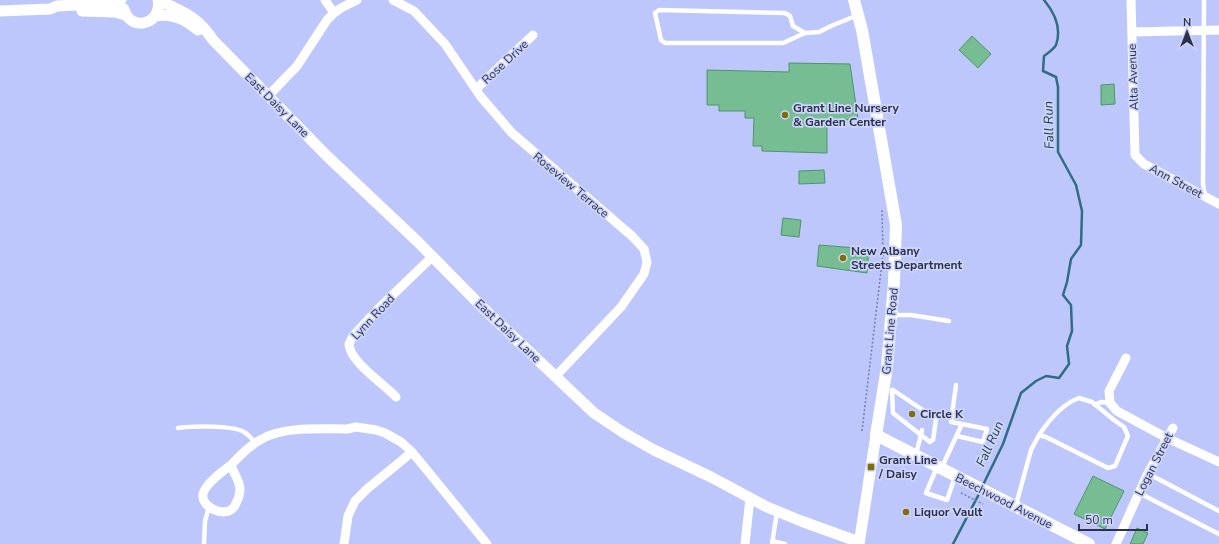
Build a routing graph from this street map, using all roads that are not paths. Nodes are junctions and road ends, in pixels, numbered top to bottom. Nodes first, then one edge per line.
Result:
1 (121, 0) edge
2 (124, 0) edge
3 (158, 0) edge
4 (325, 0) edge
5 (357, 0) edge
6 (393, 0) edge
7 (854, 0) edge
8 (1131, 0) edge
9 (1204, 0) edge
10 (50, 9) junction
11 (0, 11) edge
12 (334, 13) junction
13 (126, 15) junction
14 (858, 15) junction
15 (155, 16) junction
16 (1204, 30) junction
17 (1219, 30) edge
18 (1132, 32) junction
19 (805, 33) junction
20 (533, 35) dead end
21 (213, 40) junction
22 (476, 89) junction
23 (268, 96) junction
24 (1135, 155) joint
25 (1205, 196) junction
26 (1219, 204) edge
27 (432, 257) junction
28 (892, 315) junction
29 (949, 320) dead end
30 (1126, 358) dead end
31 (555, 377) junction
32 (956, 385) dead end
33 (889, 388) junction
34 (396, 397) dead end
35 (1110, 403) junction
36 (1095, 405) junction
37 (962, 424) junction
38 (178, 428) dead end
39 (1173, 428) dead end
40 (921, 432) junction
41 (1039, 435) junction
42 (876, 436) junction
43 (957, 436) junction
44 (1167, 438) junction
45 (255, 443) junction
46 (412, 452) junction
47 (916, 456) junction
48 (1219, 462) edge
49 (231, 465) junction
50 (939, 468) junction
51 (1148, 473) junction
52 (956, 476) junction
53 (1139, 493) junction
54 (750, 498) junction
55 (209, 507) junction
56 (1016, 507) junction
57 (777, 511) junction
58 (1219, 511) edge
59 (1219, 534) edge
60 (772, 543) edge
61 (859, 543) edge
62 (204, 544) edge
63 (344, 544) edge
64 (487, 544) edge
65 (745, 544) edge
66 (785, 544) edge
67 (1088, 544) edge
68 (1116, 544) edge

1 - 10 street
2 - 13 street
3 - 15 street
3 - 21 street, East Daisy Lane
4 - 12 street
5 - 12 street
6 - 22 street, Roseview Terrace
7 - 14 main road, Grant Line Road
8 - 18 street, Alta Avenue
9 - 16 lane
10 - 11 street
10 - 13 street
12 - 23 street
13 - 15 street
14 - 19 lane
14 - 28 main road, Grant Line Road
15 - 21 street, East Daisy Lane
16 - 17 street
16 - 18 street
16 - 25 lane
18 - 24 street, Alta Avenue
19 - 19 lane
20 - 22 street, Rose Drive
21 - 23 street, East Daisy Lane
22 - 31 street, Roseview Terrace
23 - 27 street, East Daisy Lane
24 - 25 street, Ann Street
25 - 26 street, Ann Street
27 - 31 street, East Daisy Lane
27 - 34 street, Lynn Road
28 - 29 lane
28 - 33 main road, Grant Line Road
30 - 35 street
31 - 54 street, East Daisy Lane
32 - 37 lane
33 - 40 lane
33 - 40 lane
33 - 42 main road, Grant Line Road
35 - 36 lane
35 - 44 street
36 - 41 lane
36 - 41 lane
37 - 43 lane
37 - 43 lane
38 - 45 lane
39 - 44 street, Logan Street
40 - 47 lane
41 - 56 lane
42 - 47 main road, Beechwood Avenue
42 - 61 street, Grant Line Road
43 - 50 lane
44 - 48 street
44 - 51 street, Logan Street
45 - 46 street
45 - 49 street
46 - 63 street
46 - 64 street
47 - 50 main road, Beechwood Avenue
49 - 55 street
49 - 55 street
50 - 52 main road, Beechwood Avenue
50 - 52 lane
51 - 53 street, Logan Street
51 - 58 lane
52 - 56 main road, Beechwood Avenue
53 - 59 lane
53 - 68 street, Logan Street
54 - 57 street, East Daisy Lane
54 - 65 street
55 - 62 lane
56 - 67 main road, Beechwood Avenue
57 - 60 lane
57 - 61 street, East Daisy Lane
60 - 66 lane

